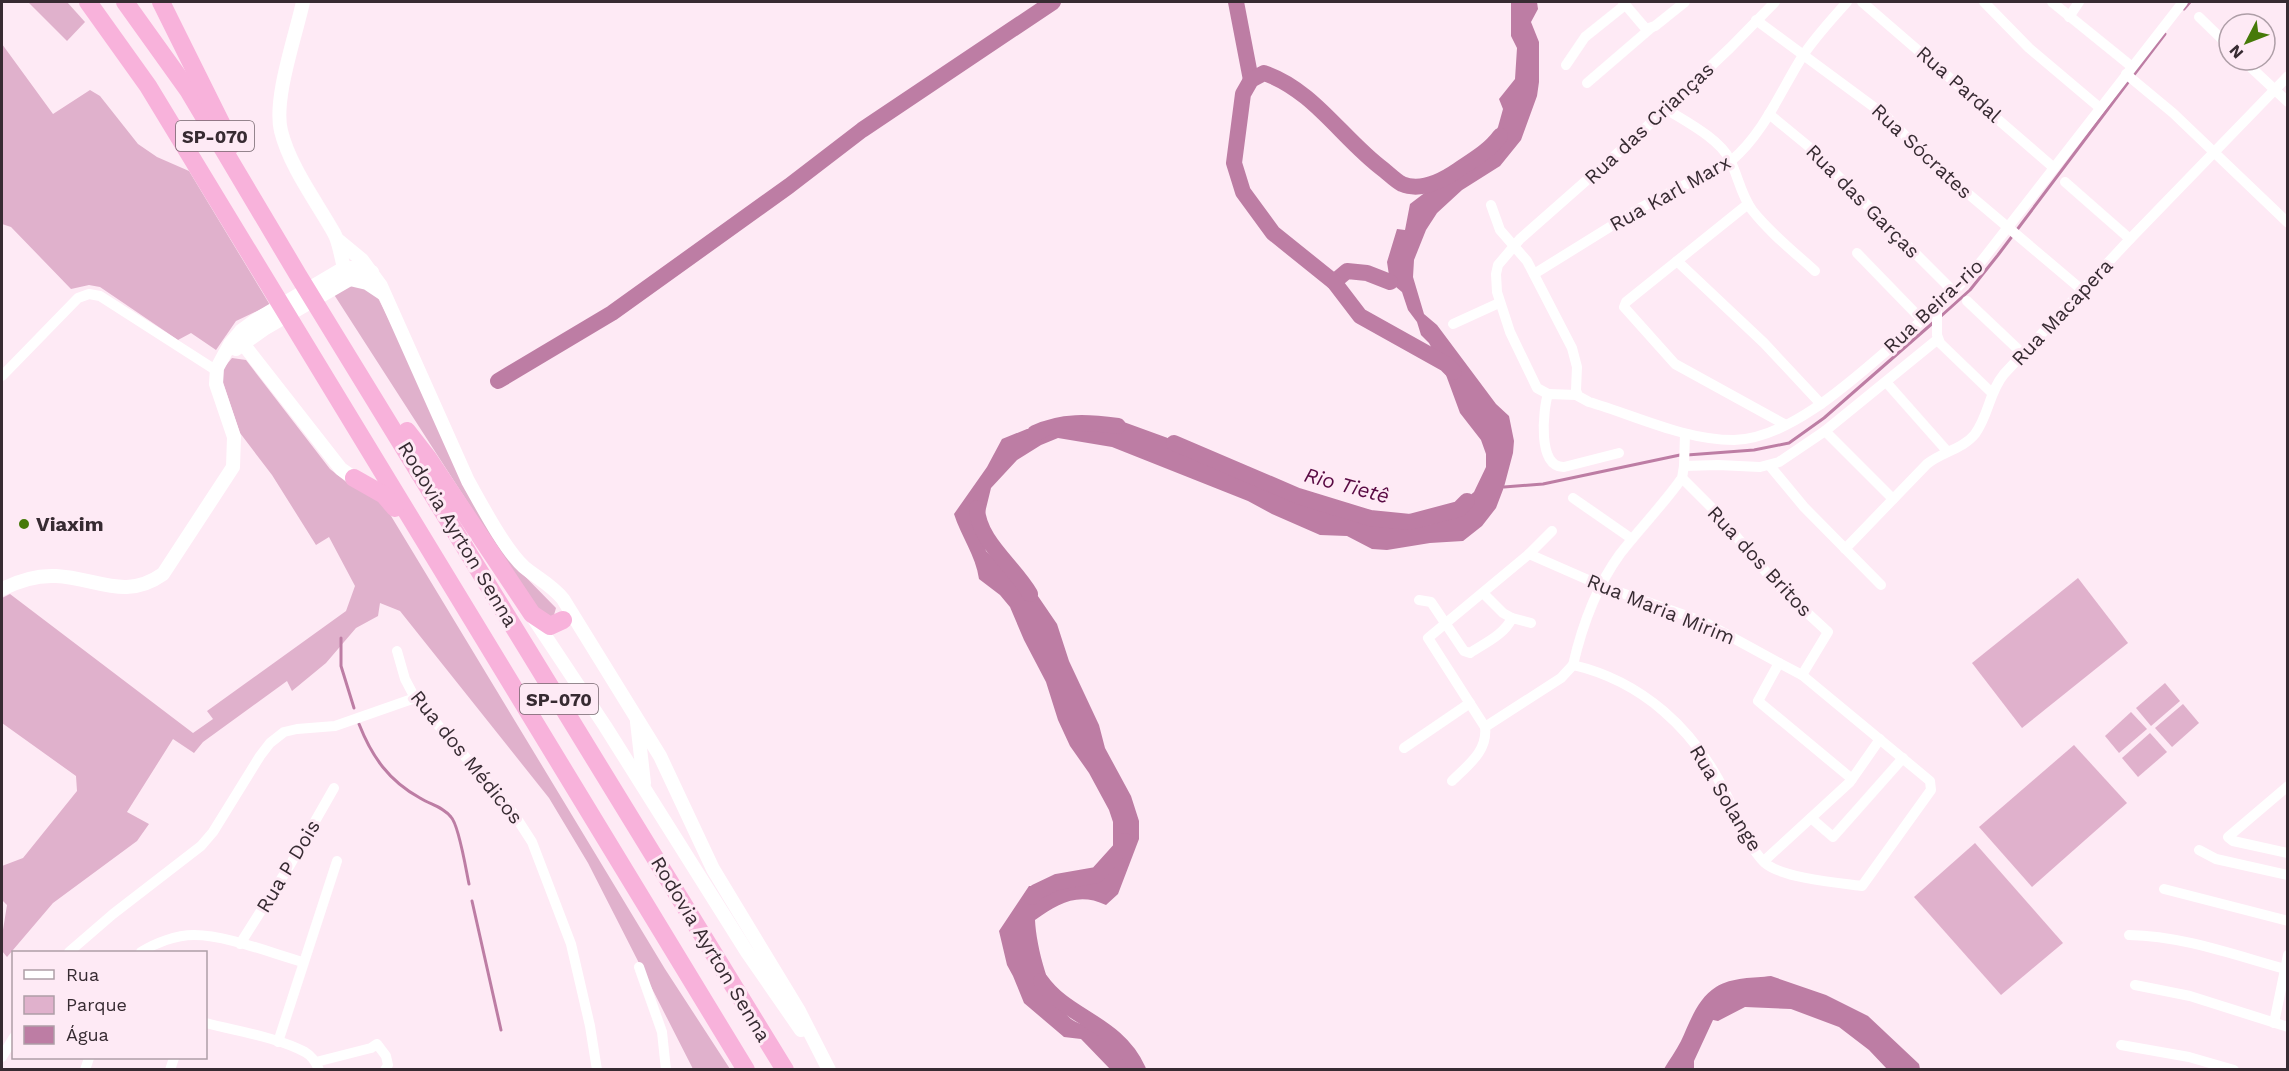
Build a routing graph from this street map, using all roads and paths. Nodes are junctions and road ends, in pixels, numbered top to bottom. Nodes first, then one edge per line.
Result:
1 (88, 2) edge
2 (126, 2) edge
3 (161, 2) edge
4 (303, 2) edge
5 (1685, 2) edge
6 (1775, 2) edge
7 (1847, 2) edge
8 (1862, 2) edge
9 (1984, 2) edge
10 (2052, 2) edge
11 (2079, 2) edge
12 (2183, 2) edge
13 (1624, 3) edge
14 (2069, 17) junction
15 (2199, 18) dead end
16 (1756, 20) junction
17 (1649, 28) junction
18 (2217, 35) edge
19 (1804, 55) junction
20 (1566, 65) dead end
21 (2255, 72) edge
22 (2130, 75) junction
23 (2288, 76) edge
24 (1587, 82) dead end
25 (2274, 90) junction
26 (2288, 102) edge
27 (2100, 108) junction
28 (1666, 109) junction
29 (1769, 114) junction
30 (2214, 151) junction
31 (1731, 161) junction
32 (2054, 168) junction
33 (2065, 182) dead end
34 (250, 194) junction
35 (1748, 204) junction
36 (1491, 205) dead end
37 (2288, 223) edge
38 (2009, 228) junction
39 (2130, 239) junction
40 (339, 241) junction
41 (1517, 243) junction
42 (1857, 253) dead end
43 (1677, 261) junction
44 (372, 272) junction
45 (1815, 272) dead end
46 (347, 273) junction
47 (1534, 274) junction
48 (2082, 290) junction
49 (1954, 292) junction
50 (387, 300) junction
51 (1967, 301) dead end
52 (1499, 303) junction
53 (1938, 310) junction
54 (1922, 320) junction
55 (1452, 324) dead end
56 (264, 329) junction
57 (1938, 333) junction
58 (242, 338) junction
59 (2023, 354) junction
60 (261, 367) junction
61 (217, 371) junction
62 (2, 376) edge
63 (1886, 382) junction
64 (1992, 393) junction
65 (1548, 394) junction
66 (1577, 395) junction
67 (1821, 404) junction
68 (381, 408) junction
69 (1784, 424) junction
70 (1825, 431) junction
71 (1685, 438) junction
72 (1947, 451) junction
73 (1619, 453) dead end
74 (372, 456) junction
75 (1684, 464) junction
76 (1770, 466) junction
77 (354, 478) junction
78 (1682, 478) junction
79 (1574, 498) dead end
80 (1893, 499) junction
81 (1552, 531) dead end
82 (1632, 539) junction
83 (1845, 549) junction
84 (1530, 554) junction
85 (1881, 585) dead end
86 (1602, 586) junction
87 (2, 589) edge
88 (1483, 593) junction
89 (563, 599) junction
90 (1419, 600) dead end
91 (532, 614) junction
92 (1512, 618) junction
93 (563, 620) junction
94 (1531, 623) dead end
95 (1444, 625) junction
96 (554, 649) junction
97 (397, 651) dead end
98 (1779, 663) junction
99 (1573, 665) junction
100 (502, 670) junction
101 (1802, 675) junction
102 (415, 698) junction
103 (1470, 703) junction
104 (637, 716) junction
105 (1485, 727) junction
106 (1880, 739) junction
107 (1404, 748) dead end
108 (1903, 758) junction
109 (1852, 779) junction
110 (1452, 781) dead end
111 (2288, 786) edge
112 (334, 788) dead end
113 (644, 788) junction
114 (1811, 818) junction
115 (2199, 850) dead end
116 (2288, 853) edge
117 (337, 861) dead end
118 (1764, 861) junction
119 (2288, 875) edge
120 (1862, 886) joint
121 (2164, 889) dead end
122 (2288, 921) edge
123 (2129, 936) dead end
124 (240, 944) junction
125 (70, 951) edge
126 (143, 951) edge
127 (2288, 956) edge
128 (303, 962) junction
129 (639, 967) dead end
130 (2285, 969) junction
131 (2135, 985) dead end
132 (207, 1023) edge
133 (2274, 1023) junction
134 (2288, 1026) edge
135 (12, 1039) edge
136 (279, 1042) junction
137 (2121, 1045) dead end
138 (3, 1055) edge
139 (2, 1066) edge
140 (318, 1066) edge
141 (829, 1069) edge
142 (385, 1070) edge
143 (597, 1070) edge
144 (666, 1070) edge
145 (746, 1070) edge
146 (785, 1070) edge
147 (2234, 1070) edge

1 - 74 highway, Rodovia Ayrton Senna / SP-070
2 - 34 highway, Rodovia Ayrton Senna / SP-070
3 - 34 highway
4 - 40 street
5 - 17 street
6 - 16 street, Rua das Crianças
7 - 19 street, Rua Karl Marx
8 - 32 street, Rua Pardal
9 - 27 street
10 - 14 street
11 - 14 street
12 - 22 street, Rua Beira-rio
13 - 17 street
13 - 20 street
14 - 22 street
15 - 18 street
16 - 19 street, Rua Sócrates
16 - 28 street, Rua das Crianças
17 - 24 street
19 - 29 street, Rua Karl Marx
19 - 38 street, Rua Sócrates
21 - 25 street
22 - 27 street, Rua Beira-rio
22 - 30 street
23 - 25 street, Rua Macapera
25 - 26 street
25 - 30 street, Rua Macapera
27 - 32 street, Rua Beira-rio
28 - 31 street
28 - 41 street, Rua das Crianças
29 - 31 street, Rua Karl Marx
29 - 49 street, Rua das Garças
30 - 37 street
30 - 39 street, Rua Macapera
31 - 35 street
31 - 47 street, Rua Karl Marx
32 - 38 street, Rua Beira-rio
33 - 39 street
34 - 68 highway, Rodovia Ayrton Senna / SP-070
35 - 43 street
35 - 45 street
36 - 41 street
38 - 48 street, Rua Sócrates
38 - 49 street, Rua Beira-rio
39 - 48 street, Rua Macapera
40 - 44 street
40 - 46 street
41 - 47 street
41 - 52 street, Rua das Crianças
42 - 54 street
43 - 67 street
43 - 69 street
44 - 46 street
44 - 50 street
46 - 50 street
46 - 56 street
46 - 58 street
47 - 66 street
48 - 59 street, Rua Macapera
49 - 53 street, Rua Beira-rio
50 - 89 street
51 - 59 street
52 - 55 street
52 - 65 street, Rua das Crianças
53 - 54 street, Rua Beira-rio
53 - 57 street
54 - 67 street, Rua Beira-rio
56 - 58 street
56 - 60 street
57 - 63 street
57 - 64 street
58 - 60 street
58 - 61 street
59 - 64 street, Rua Macapera
60 - 77 street
61 - 62 street
61 - 87 street
63 - 70 street
63 - 72 street
64 - 72 street, Rua Macapera
65 - 66 street
65 - 73 street
66 - 71 street, Rua Beira-rio
67 - 69 street, Rua Beira-rio
68 - 91 highway
68 - 146 highway, Rodovia Ayrton Senna / SP-070
69 - 71 street, Rua Beira-rio
70 - 76 street
70 - 80 street
71 - 75 street
72 - 80 street, Rua Macapera
74 - 77 highway
74 - 100 highway, Rodovia Ayrton Senna / SP-070
75 - 76 street
75 - 78 street
76 - 83 street
77 - 100 highway
78 - 82 street
78 - 101 street, Rua dos Britos
79 - 82 street
80 - 83 street, Rua Macapera
81 - 84 street
82 - 86 street
83 - 85 street
84 - 86 street, Rua Maria Mirim
84 - 88 street
86 - 98 street, Rua Maria Mirim
86 - 99 street
88 - 92 street
88 - 95 street
89 - 93 street
89 - 104 street
90 - 95 street
91 - 93 highway
91 - 96 street
92 - 94 street
92 - 95 street
93 - 96 street
95 - 103 street
96 - 113 street
97 - 102 street, Rua dos Médicos
98 - 101 street, Rua Maria Mirim
98 - 109 street
99 - 105 street
99 - 118 street, Rua Solange
100 - 145 highway, Rodovia Ayrton Senna / SP-070
101 - 106 street, Rua Maria Mirim
102 - 125 street
102 - 143 street, Rua dos Médicos
103 - 105 street
103 - 107 street
104 - 113 street
104 - 141 street
105 - 110 street
106 - 108 street, Rua Maria Mirim
106 - 109 street
108 - 114 street
108 - 120 street, Rua Maria Mirim
109 - 114 street
111 - 116 street
112 - 124 street, Rua P Dois
113 - 141 street
114 - 118 street
115 - 119 street
117 - 128 street
118 - 120 street, Rua Solange
121 - 122 street
123 - 130 street
124 - 126 street
124 - 128 street
127 - 130 street
128 - 136 street
129 - 144 street
130 - 133 street
131 - 133 street
132 - 136 street
133 - 134 street
135 - 138 street
136 - 140 street
137 - 147 street
138 - 139 street
140 - 142 street

